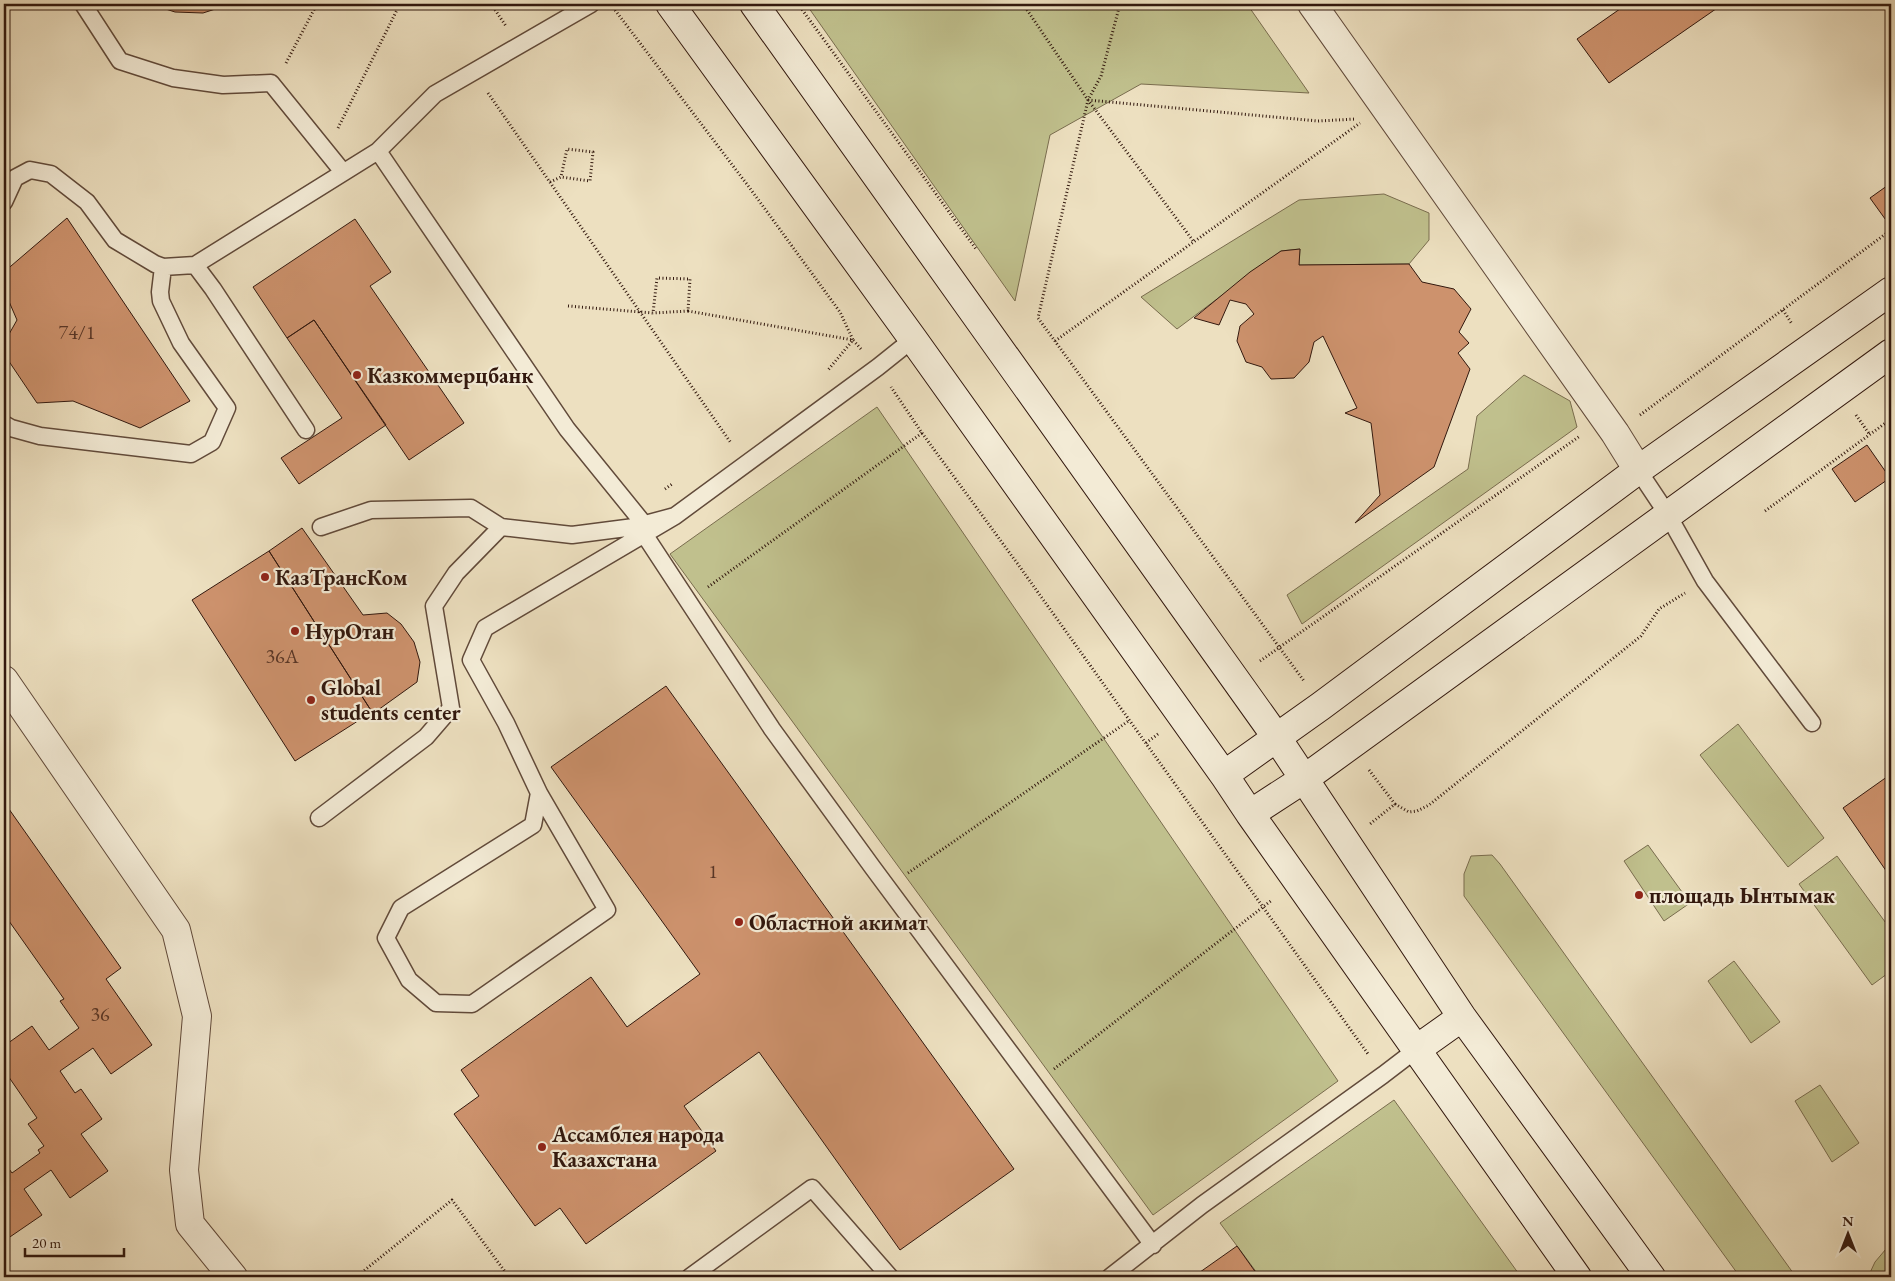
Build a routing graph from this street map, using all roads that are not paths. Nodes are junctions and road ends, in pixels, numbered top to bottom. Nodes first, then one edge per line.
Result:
1 (84, 4) edge
2 (591, 4) edge
3 (670, 4) edge
4 (754, 4) edge
5 (1312, 4) edge
6 (378, 150) junction
7 (343, 172) junction
8 (4, 202) edge
9 (195, 265) junction
10 (163, 267) junction
11 (1891, 291) edge
12 (913, 339) junction
13 (1891, 353) edge
14 (4, 424) edge
15 (306, 430) dead end
16 (1638, 470) junction
17 (1668, 515) junction
18 (321, 527) dead end
19 (501, 527) junction
20 (644, 529) junction
21 (4, 680) edge
22 (1812, 723) dead end
23 (1277, 738) junction
24 (1224, 774) junction
25 (1304, 779) junction
26 (539, 793) junction
27 (1250, 814) junction
28 (319, 818) dead end
29 (1462, 1017) junction
30 (1416, 1049) junction
31 (1152, 1245) junction
32 (233, 1277) edge
33 (690, 1277) edge
34 (890, 1277) edge
35 (1110, 1277) edge
36 (1577, 1277) edge
37 (1651, 1277) edge

1 - 7 lane
2 - 6 lane
3 - 12 main road
4 - 23 main road
5 - 16 main road
6 - 7 lane
6 - 20 lane
7 - 9 lane
8 - 10 lane
9 - 10 lane
9 - 15 lane
10 - 14 lane
11 - 16 main road
12 - 20 lane
12 - 24 main road
13 - 17 main road
16 - 17 lane
16 - 23 main road
17 - 22 lane
17 - 25 main road
18 - 19 lane
19 - 20 lane
19 - 28 lane
20 - 26 lane
20 - 31 lane
21 - 32 main road
23 - 24 main road
23 - 25 main road
24 - 27 main road
25 - 27 main road
25 - 29 main road
26 - 26 lane
27 - 30 main road
29 - 30 main road
29 - 37 main road
30 - 31 lane
30 - 36 main road
31 - 35 lane
33 - 34 lane

